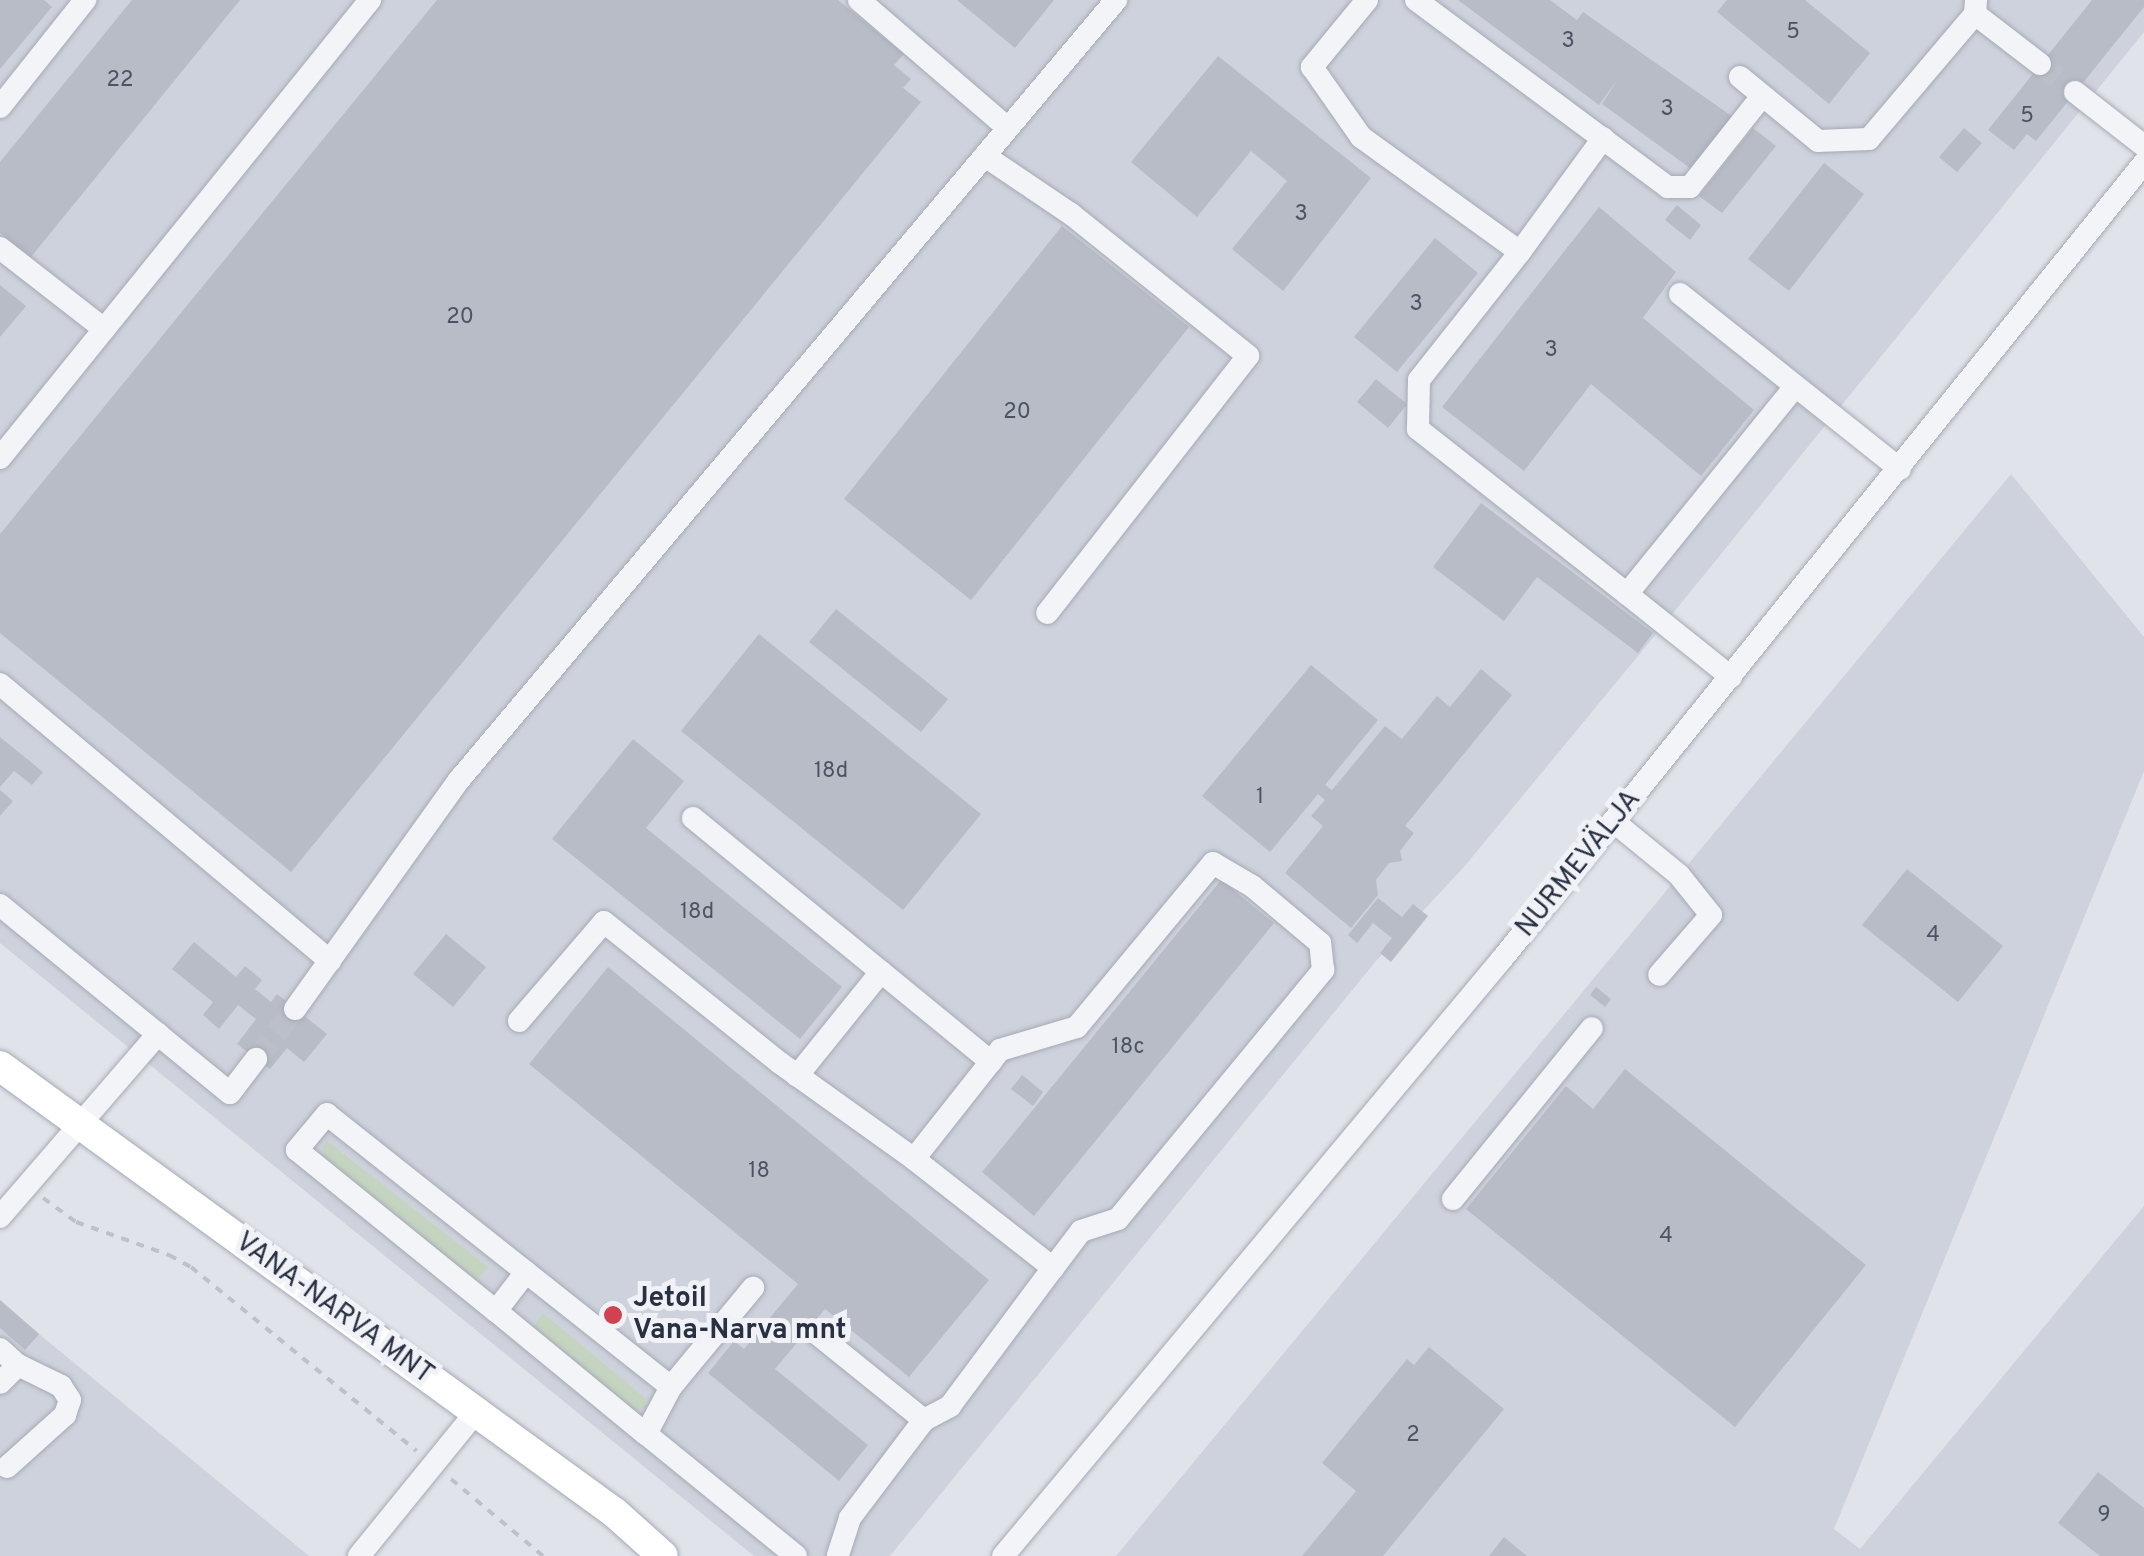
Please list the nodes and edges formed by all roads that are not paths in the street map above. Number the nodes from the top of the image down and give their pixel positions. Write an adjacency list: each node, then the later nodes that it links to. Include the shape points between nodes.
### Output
1 (85, 0): 12 (street)
2 (370, 0): 21 (street)
3 (859, 0): 13 (street)
4 (1116, 0): 13 (street)
5 (1367, 0): 19 (street, via 1312,68 1361,137)
6 (1416, 0): 14 (street)
7 (1975, 7): 8 (street); 11 (street, via 1869,139 1818,141)
8 (2040, 64)
9 (1740, 78): 11 (street)
10 (2076, 92): 15 (street)
11 (1762, 96): 14 (street, via 1690,187 1668,187)
12 (0, 107)
13 (1008, 128): 16 (street)
14 (1603, 138): 19 (street)
15 (2144, 146)
16 (984, 156): 26 (street, via 1071,214 1248,356); 32 (street, via 459,780)
17 (2144, 163): 24 (street, NURMEVÄLJA)
18 (0, 248): 21 (street)
19 (1520, 252): 25 (street, via 1420,380 1418,428)
20 (1680, 294): 22 (street)
21 (104, 329): 23 (street)
22 (1794, 388): 24 (street); 25 (street)
23 (0, 458)
24 (1900, 469): 27 (street, NURMEVÄLJA)
25 (1627, 594): 27 (street)
26 (1047, 613)
27 (1731, 677): 30 (street, NURMEVÄLJA)
28 (0, 684): 32 (street)
29 (693, 818): 33 (street)
30 (1614, 822): 34 (street, via 1679,875 1711,916); 63 (street, NURMEVÄLJA)
31 (0, 905): 38 (street)
32 (330, 960): 35 (street)
33 (881, 972): 40 (street); 42 (street)
34 (1660, 976)
35 (295, 1009)
36 (518, 1021): 42 (street, via 604,922)
37 (1592, 1028): 45 (street)
38 (158, 1034): 39 (street, via 230,1092); 43 (street)
39 (256, 1059)
40 (991, 1062): 44 (street); 47 (street, via 1000,1050 1077,1027 1213,863 1320,942 1323,970 1118,1219 1082,1231)
41 (0, 1066): 43 (main road, VANA-NARVA MNT)
42 (798, 1076): 44 (street)
43 (77, 1126): 46 (street); 55 (main road, VANA-NARVA MNT)
44 (914, 1159): 47 (street)
45 (1453, 1198)
46 (0, 1217)
47 (1054, 1268): 56 (street, via 950,1406)
48 (526, 1272): 50 (street); 50 (street, via 327,1114 298,1150); 54 (street)
49 (753, 1288): 54 (street)
50 (496, 1311): 57 (street)
51 (816, 1333): 56 (street)
52 (9, 1357): 53 (street); 58 (street, via 60,1386 70,1400 65,1415)
53 (0, 1384)
54 (671, 1387): 57 (street)
55 (477, 1412): 59 (street); 60 (main road, VANA-NARVA MNT)
56 (924, 1420): 62 (street, via 850,1518)
57 (646, 1434): 61 (street)
58 (7, 1467)
59 (361, 1555)
60 (664, 1556)
61 (796, 1556)
62 (838, 1556)
63 (1003, 1556)

